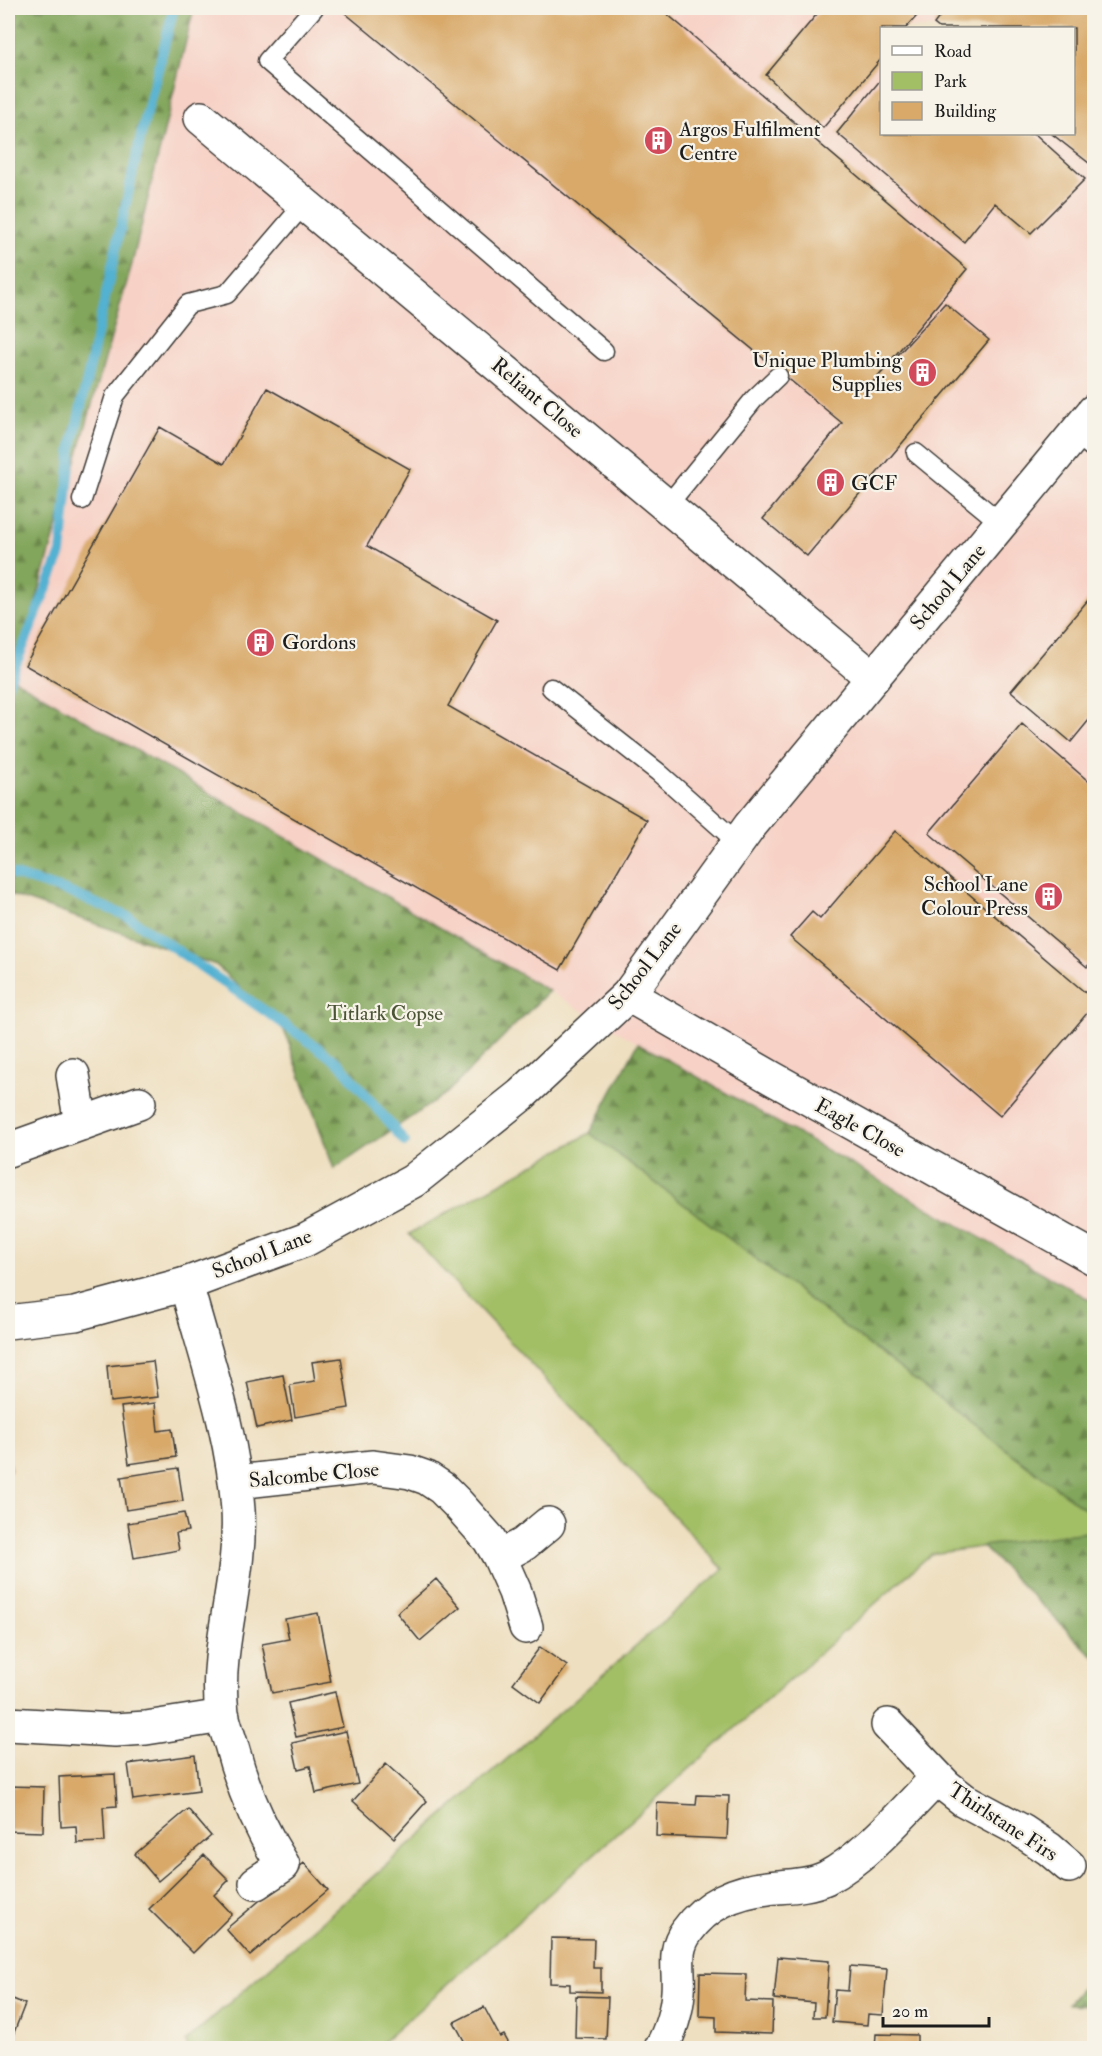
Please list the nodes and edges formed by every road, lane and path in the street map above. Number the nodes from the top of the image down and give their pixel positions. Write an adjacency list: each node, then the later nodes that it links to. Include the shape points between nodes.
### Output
1 (314, 8): 4 (lane, via 267,61)
2 (201, 118): 3 (street, Reliant Close)
3 (304, 204): 8 (lane, via 228,294 188,304 115,396); 9 (street, Reliant Close)
4 (604, 351)
5 (778, 376): 9 (lane)
6 (1088, 432): 10 (street, School Lane)
7 (916, 453): 10 (lane)
8 (82, 500)
9 (667, 506): 11 (street, Reliant Close)
10 (1001, 523): 11 (street, School Lane)
11 (873, 678): 13 (street, School Lane)
12 (551, 688): 13 (lane, via 658,772)
13 (738, 843): 14 (street, School Lane)
14 (628, 995): 19 (street, Eagle Close); 20 (street, School Lane, via 521,1095 413,1181 305,1240)
15 (73, 1075): 17 (street)
16 (139, 1102): 17 (street)
17 (81, 1124): 18 (street)
18 (8, 1150)
19 (1095, 1258)
20 (186, 1284): 21 (street, School Lane, via 75,1314); 22 (street, Salcombe Close)
21 (8, 1322)
22 (236, 1482): 24 (street, Salcombe Close, via 373,1467 410,1472 442,1488 489,1539); 26 (street, Salcombe Close, via 238,1541 222,1658)
23 (548, 1524): 24 (street)
24 (500, 1557): 25 (street, Salcombe Close)
25 (526, 1627)
26 (223, 1716): 27 (street, via 115,1730); 31 (street, Salcombe Close, via 248,1796 283,1865)
27 (8, 1724)
28 (888, 1725): 29 (street, Thirlstane Firs)
29 (937, 1778): 30 (street, Thirlstane Firs, via 964,1800 1022,1831); 32 (street, Thirlstane Firs, via 857,1856 824,1878 804,1885 747,1890 728,1897 694,1921 678,1947 678,1993)
30 (1069, 1866)
31 (256, 1883)
32 (661, 2049)

